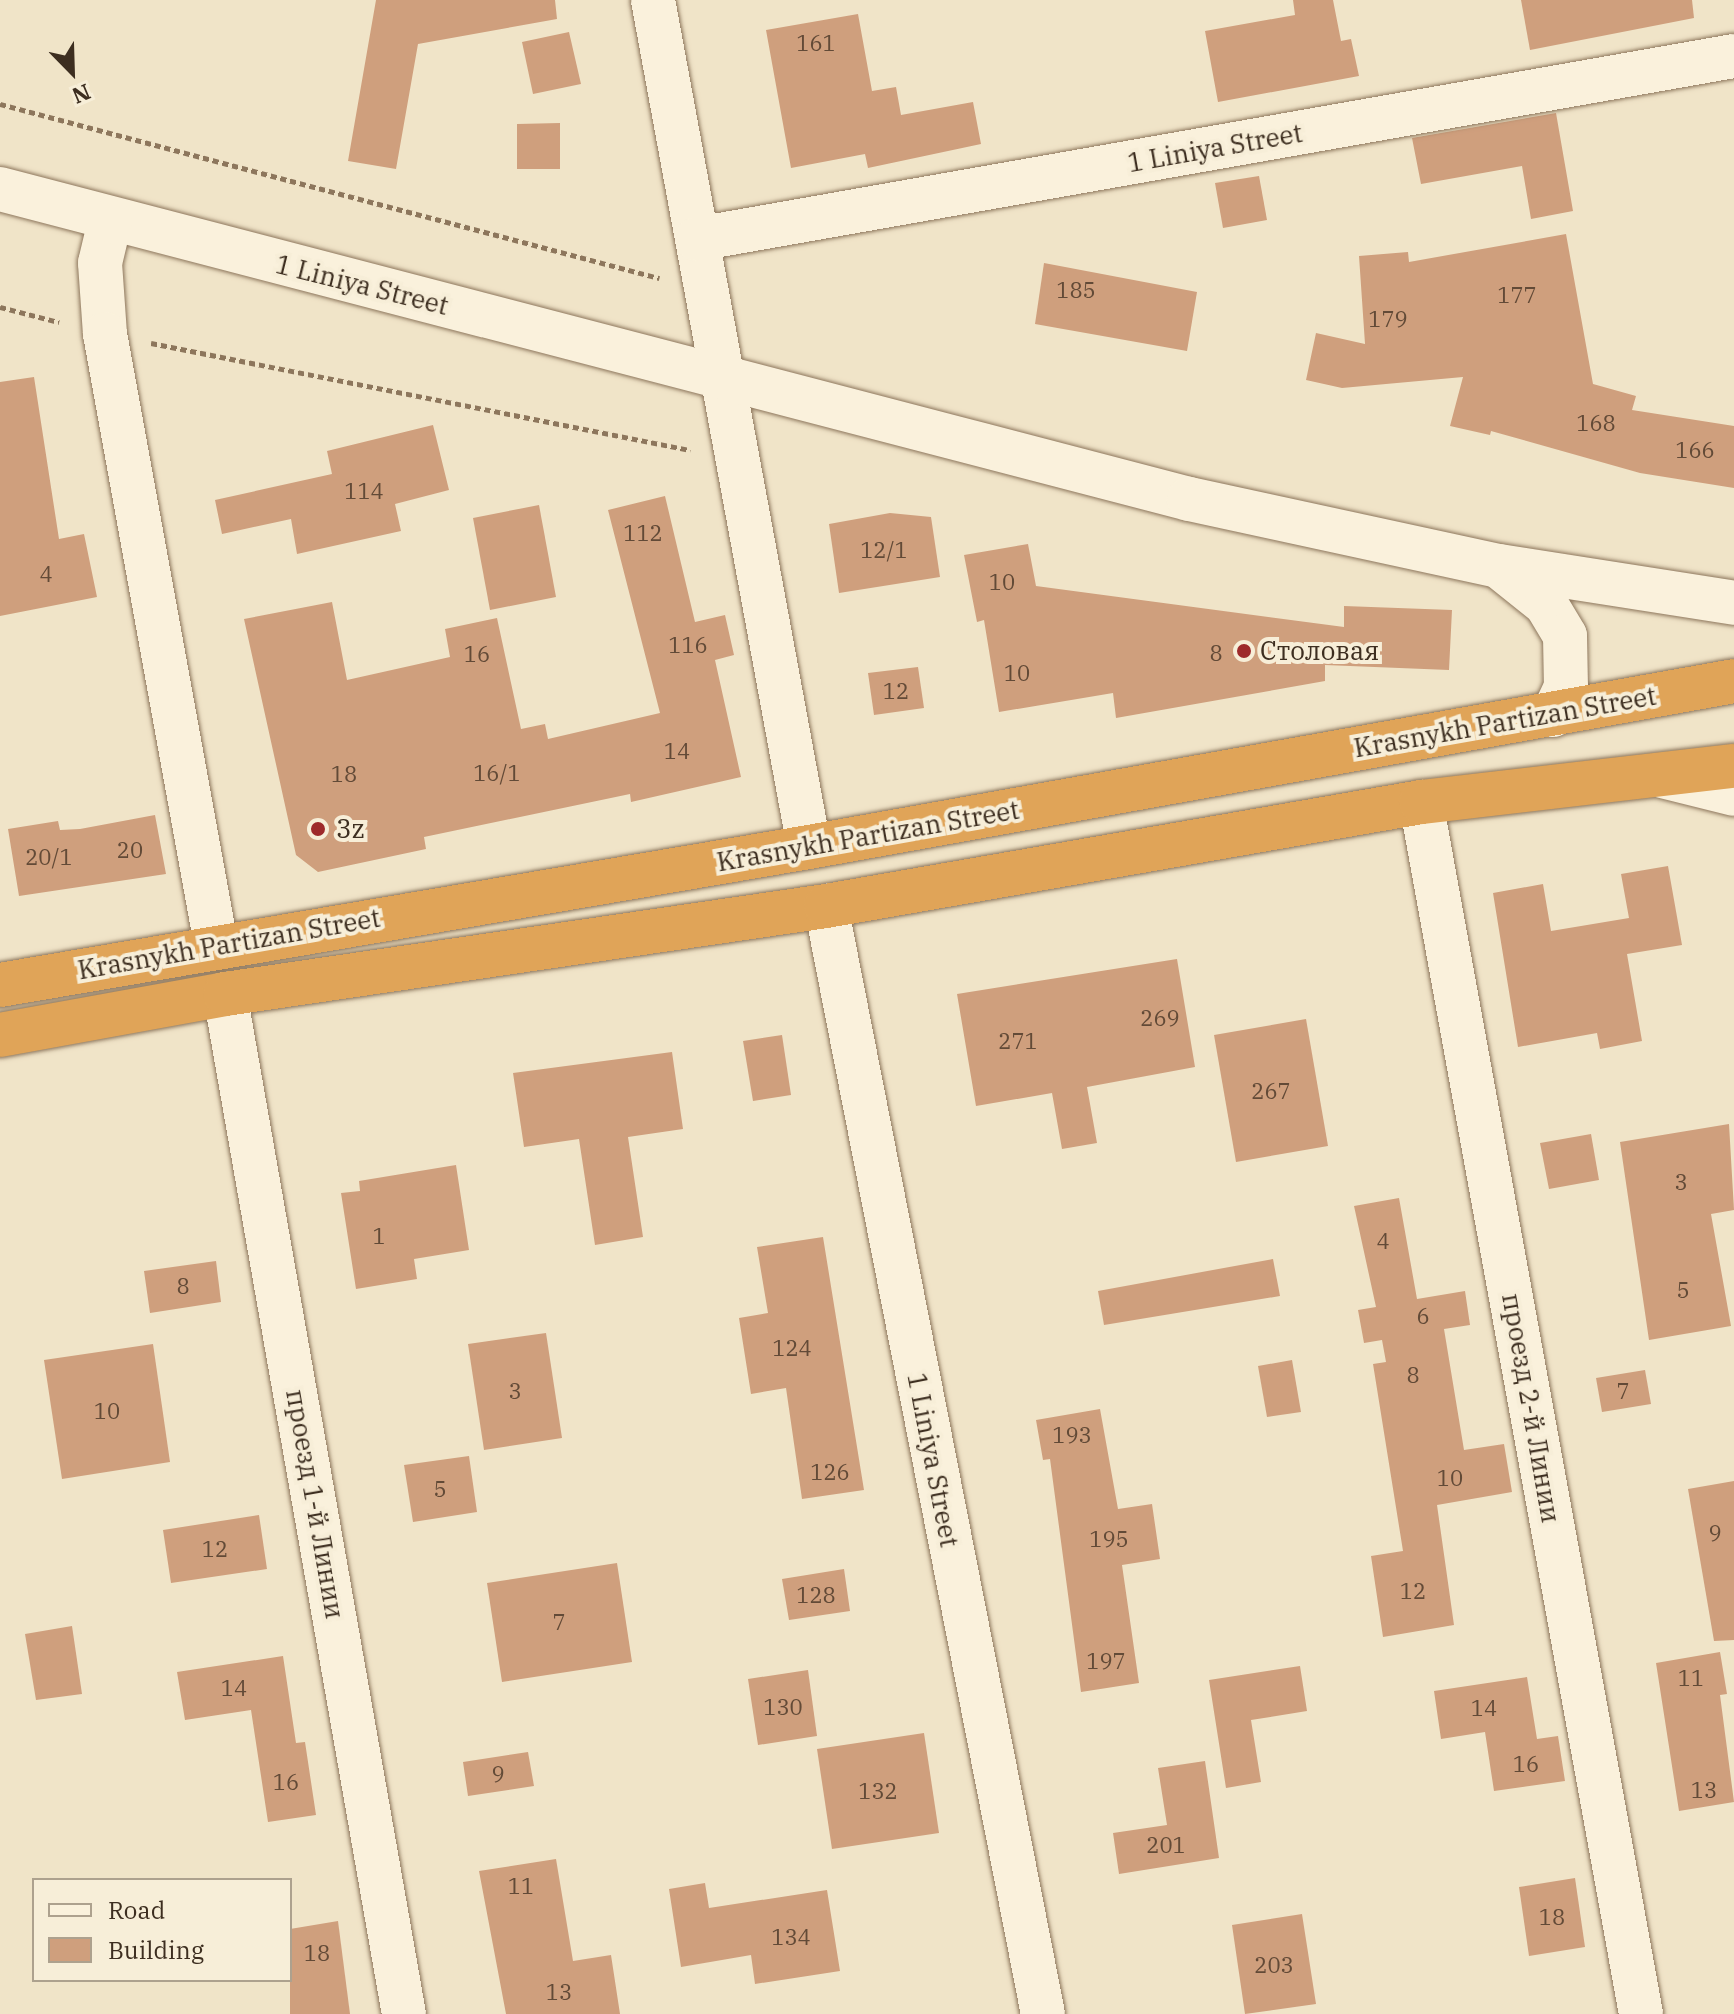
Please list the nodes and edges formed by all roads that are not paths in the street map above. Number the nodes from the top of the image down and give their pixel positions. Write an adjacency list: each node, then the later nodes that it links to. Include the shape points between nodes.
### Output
1 (653, 0): 5 (street)
2 (1734, 56): 5 (street, 1 Liniya Street)
3 (0, 189): 4 (street, 1 Liniya Street)
4 (110, 221): 6 (street, 1 Liniya Street); 17 (street, via 100,263 105,334)
5 (697, 239): 6 (street)
6 (724, 381): 7 (street, 1 Liniya Street, via 1189,499); 15 (street)
7 (1499, 566): 8 (street, 1 Liniya Street); 10 (street, 1 Liniya Street, via 1546,604 1565,636 1566,687)
8 (1725, 590)
9 (1734, 681): 10 (highway, Krasnykh Partizan Street)
10 (1553, 715): 15 (highway, Krasnykh Partizan Street)
11 (1734, 766): 12 (highway, Krasnykh Partizan Street)
12 (1648, 773): 13 (street); 14 (highway, Krasnykh Partizan Street)
13 (1734, 794)
14 (1421, 802): 16 (highway, Krasnykh Partizan Street); 23 (street, проезд 2-й Линии)
15 (809, 847): 17 (highway, Krasnykh Partizan Street)
16 (826, 906): 19 (highway, Krasnykh Partizan Street); 22 (street, 1 Liniya Street)
17 (216, 944): 18 (highway, Krasnykh Partizan Street)
18 (0, 985)
19 (225, 994): 20 (highway, Krasnykh Partizan Street); 21 (street, проезд 1-й Линии)
20 (0, 1035)
21 (404, 2014)
22 (1043, 2014)
23 (1641, 2014)

